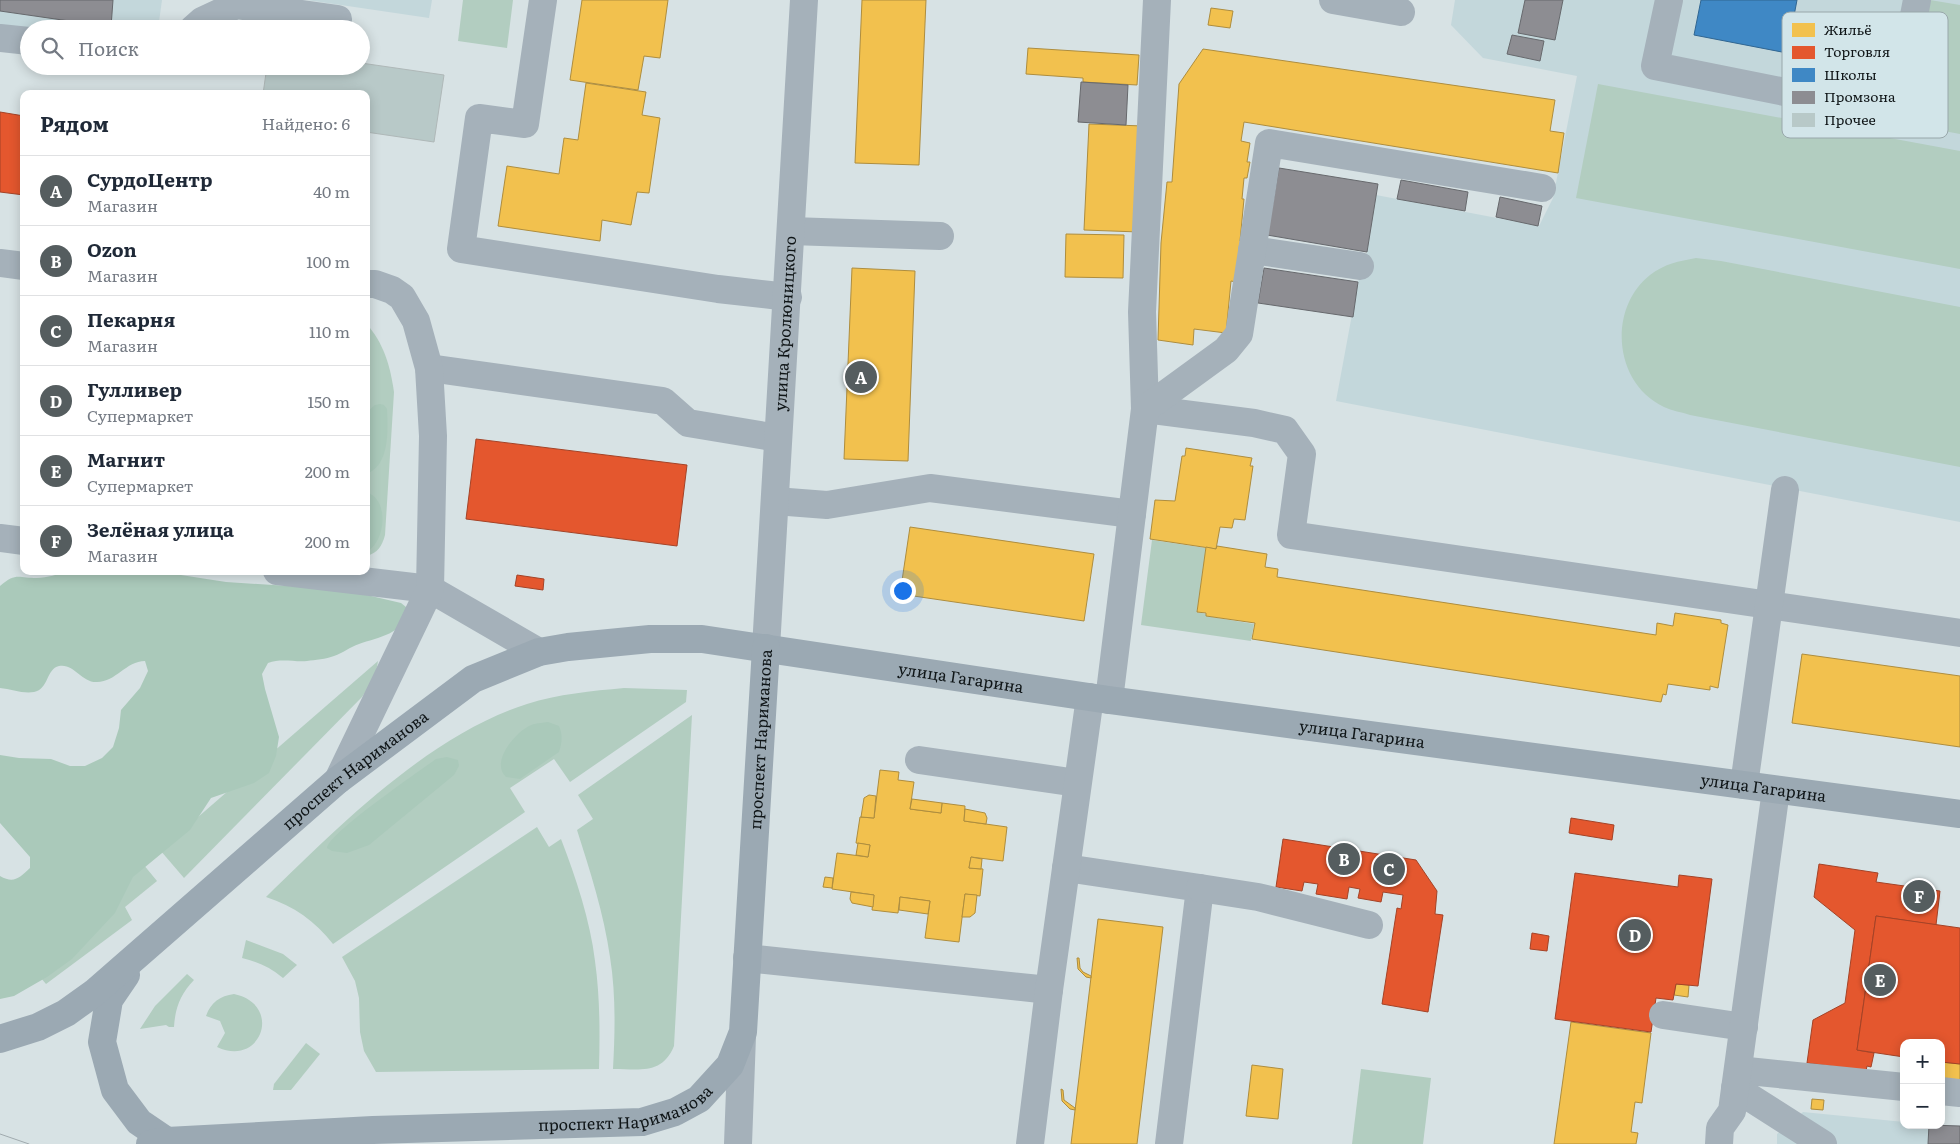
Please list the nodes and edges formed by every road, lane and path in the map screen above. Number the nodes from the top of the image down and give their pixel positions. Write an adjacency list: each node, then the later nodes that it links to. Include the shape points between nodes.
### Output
1 (543, 0): 20 (street, via 525,124 480,118 461,249 709,288)
2 (804, 0): 13 (street, улица Кролюницкого)
3 (1157, 0): 22 (street, via 1142,312)
4 (1333, 0): 6 (street)
5 (1669, 0): 11 (street, via 1655,66)
6 (1401, 12)
7 (338, 18): 8 (street, via 236,5)
8 (204, 20)
9 (0, 38): 10 (street)
10 (20, 40)
11 (1782, 91)
12 (1542, 188): 15 (street, via 1269,143)
13 (791, 230): 14 (street); 20 (street, улица Кролюницкого)
14 (940, 236)
15 (1252, 250): 18 (street); 22 (street, via 1239,334 1226,350)
16 (0, 263): 17 (street)
17 (20, 266)
18 (1360, 266)
19 (370, 284): 21 (street, via 392,290 402,297 416,321)
20 (788, 297): 23 (street, улица Кролюницкого)
21 (429, 368): 23 (street, via 663,401 688,423); 30 (street, via 433,436)
22 (1145, 409): 26 (street); 31 (street, via 1285,430 1302,454 1290,534)
23 (778, 438): 25 (street, улица Кролюницкого)
24 (1785, 490): 31 (street)
25 (775, 502): 26 (street, via 827,505 930,488); 33 (street, улица Кролюницкого)
26 (1132, 514): 35 (street)
27 (0, 538): 28 (street)
28 (20, 540)
29 (311, 575): 30 (street)
30 (430, 589): 34 (street); 37 (street)
31 (1769, 604): 32 (street); 39 (street)
32 (1960, 633)
33 (766, 648): 34 (main road, проспект Нариманова, via 676,638 582,644); 35 (main road, улица Гагарина); 46 (main road, проспект Нариманова)
34 (539, 652): 37 (main road, проспект Нариманова, via 473,679)
35 (1099, 699): 38 (street); 39 (main road, улица Гагарина)
36 (920, 760): 38 (street)
37 (338, 780): 45 (main road, проспект Нариманова)
38 (1077, 783): 42 (street)
39 (1744, 785): 40 (main road, улица Гагарина)
40 (1776, 790): 41 (main road, улица Гагарина); 49 (street)
41 (1960, 814)
42 (1066, 868): 43 (street); 47 (street)
43 (1200, 888): 44 (street, via 1258,897); 59 (street)
44 (1369, 925)
45 (143, 949): 51 (main road, проспект Нариманова, via 94,993 66,1013 38,1027); 56 (main road, via 109,1000 102,1042 115,1090 139,1122)
46 (746, 958): 47 (street); 50 (main road, проспект Нариманова)
47 (1048, 990): 58 (street)
48 (1663, 1016): 49 (street)
49 (1744, 1027): 52 (street)
50 (742, 1032): 56 (main road, проспект Нариманова, via 730,1065 699,1099 675,1112 642,1122 373,1130); 57 (street)
51 (0, 1039)
52 (1737, 1079): 53 (street); 60 (street, via 1732,1111 1720,1128); 61 (street)
53 (1900, 1087)
54 (1945, 1091): 55 (street)
55 (1960, 1093)
56 (161, 1143)
57 (738, 1144)
58 (1030, 1144)
59 (1169, 1144)
60 (1719, 1144)
61 (1823, 1144)

